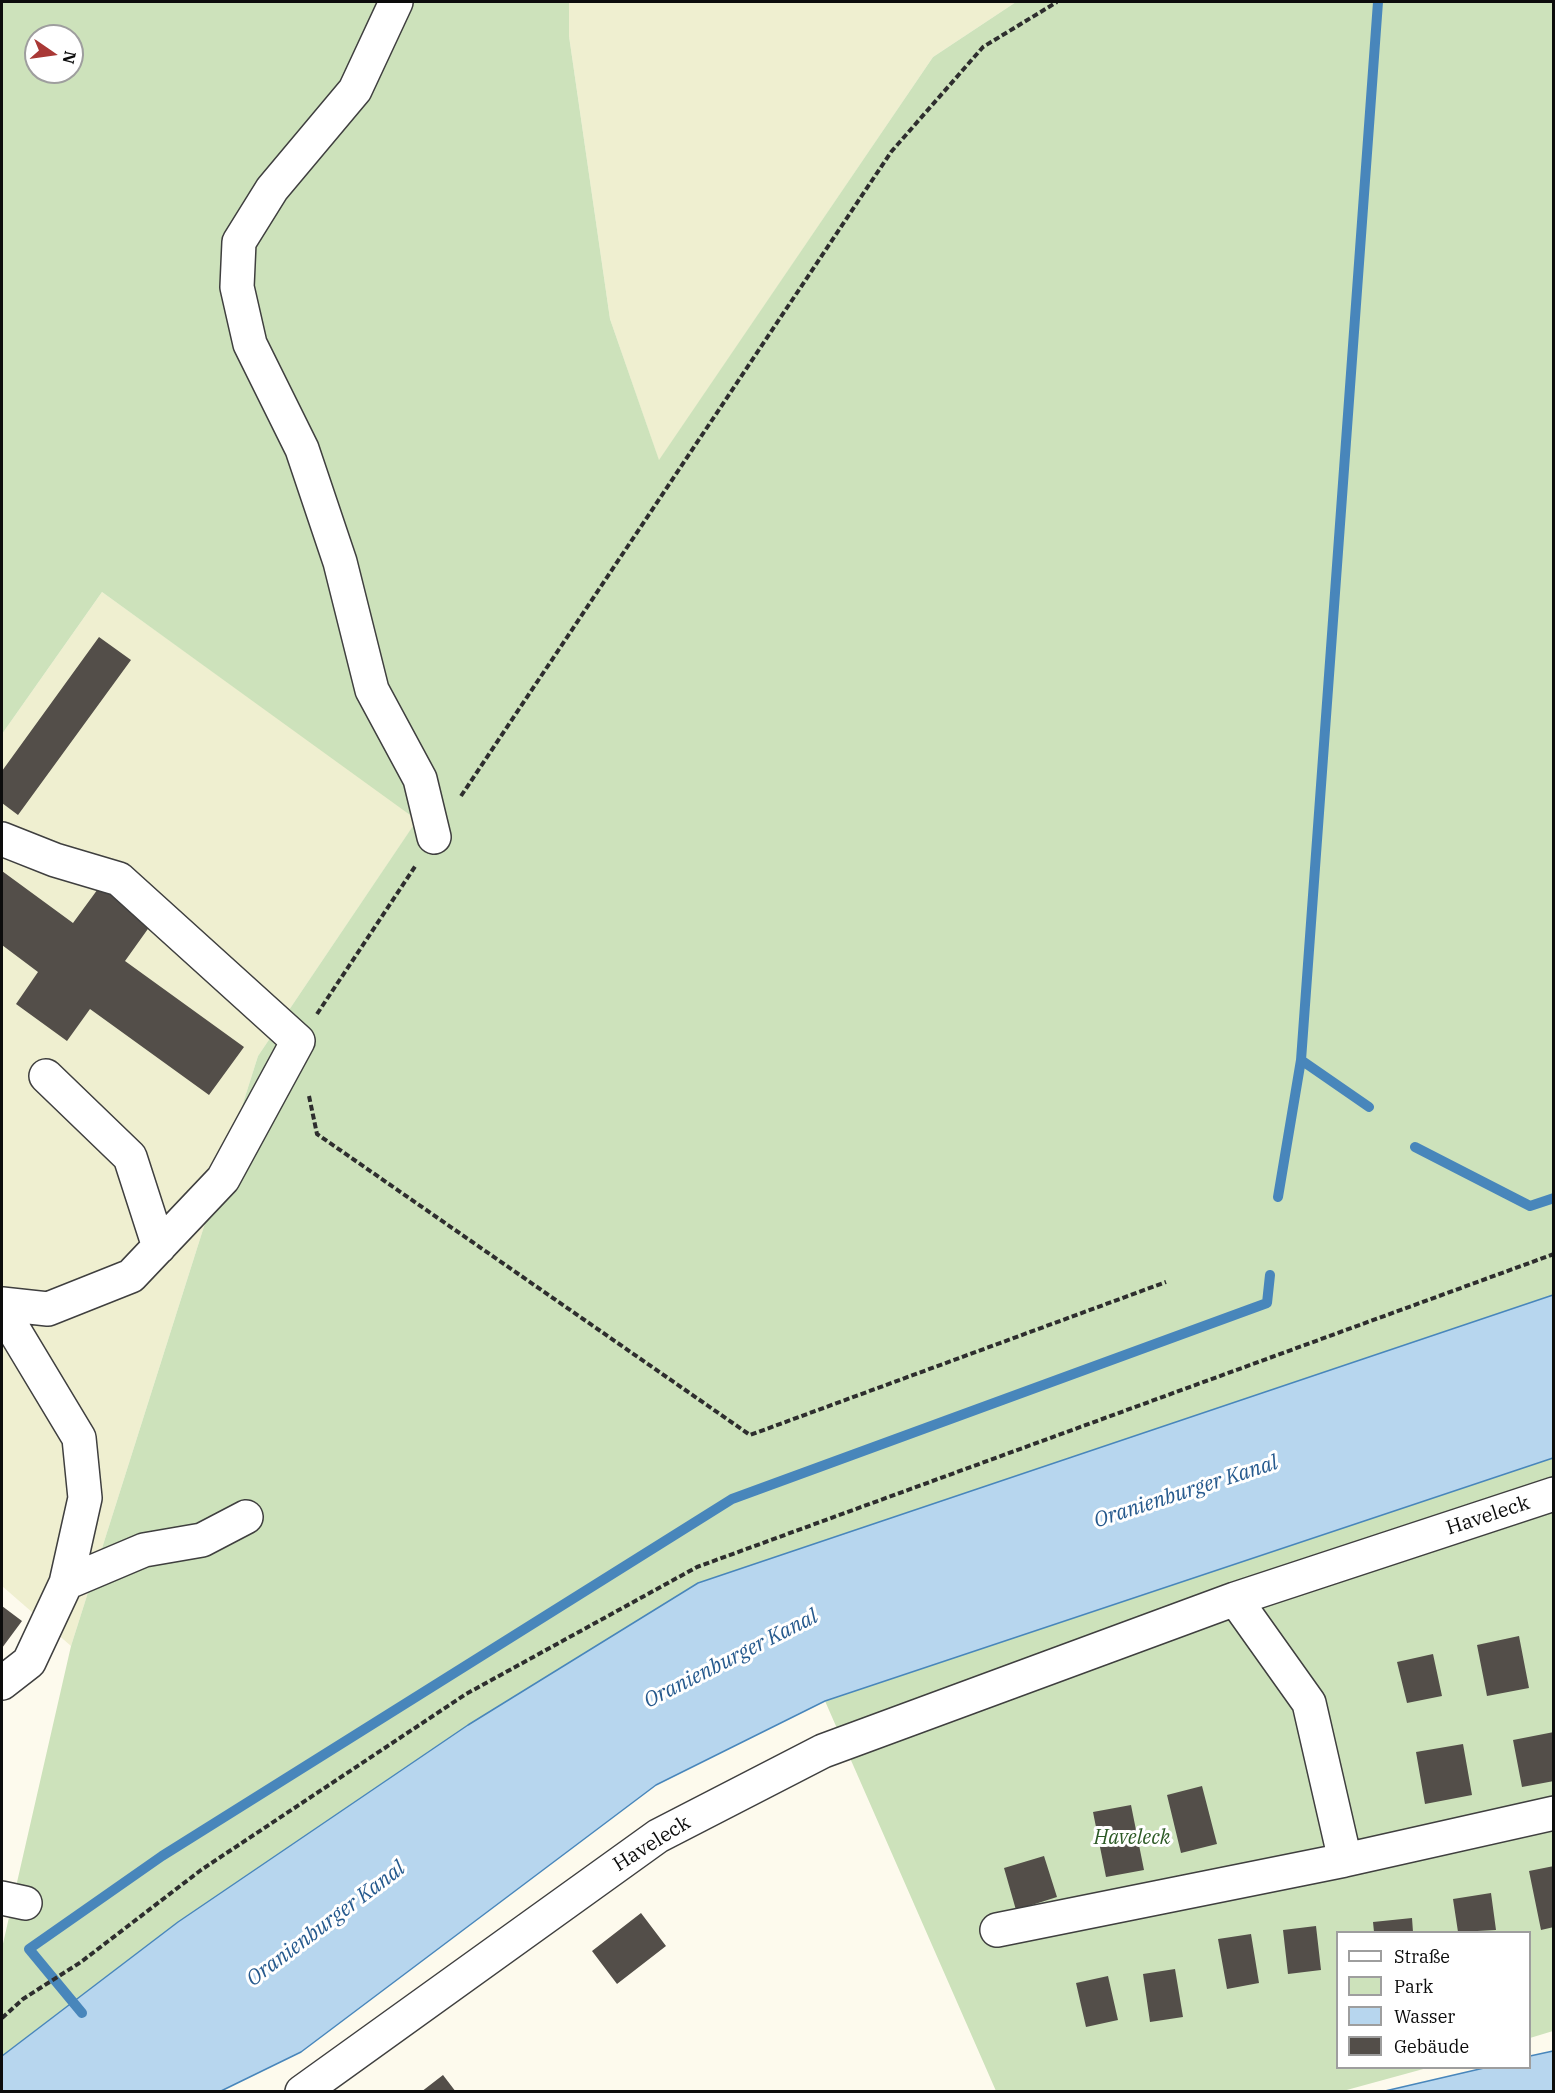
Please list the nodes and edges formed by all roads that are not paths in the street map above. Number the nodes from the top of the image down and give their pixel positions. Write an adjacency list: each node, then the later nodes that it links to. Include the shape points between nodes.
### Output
1 (396, 2): 2 (street, via 355,90 272,189 238,242 237,286 250,344 302,449 336,551 372,690 420,779)
2 (434, 837)
3 (2, 840): 5 (street, via 119,879 298,1041 223,1179)
4 (46, 1076): 5 (street, via 130,1156)
5 (159, 1247): 6 (street, via 130,1276 48,1309)
6 (2, 1304)
7 (2, 1311): 10 (street, via 79,1438 85,1498)
8 (1554, 1494): 11 (street, Haveleck)
9 (246, 1517): 10 (street, via 202,1540 144,1550)
10 (66, 1584): 12 (street, via 29,1662)
11 (1235, 1599): 14 (street, via 1309,1703); 16 (street, Haveleck, via 823,1750 658,1836)
12 (2, 1683)
13 (1554, 1813): 14 (street)
14 (1345, 1860): 15 (street)
15 (997, 1930)
16 (302, 2091)

